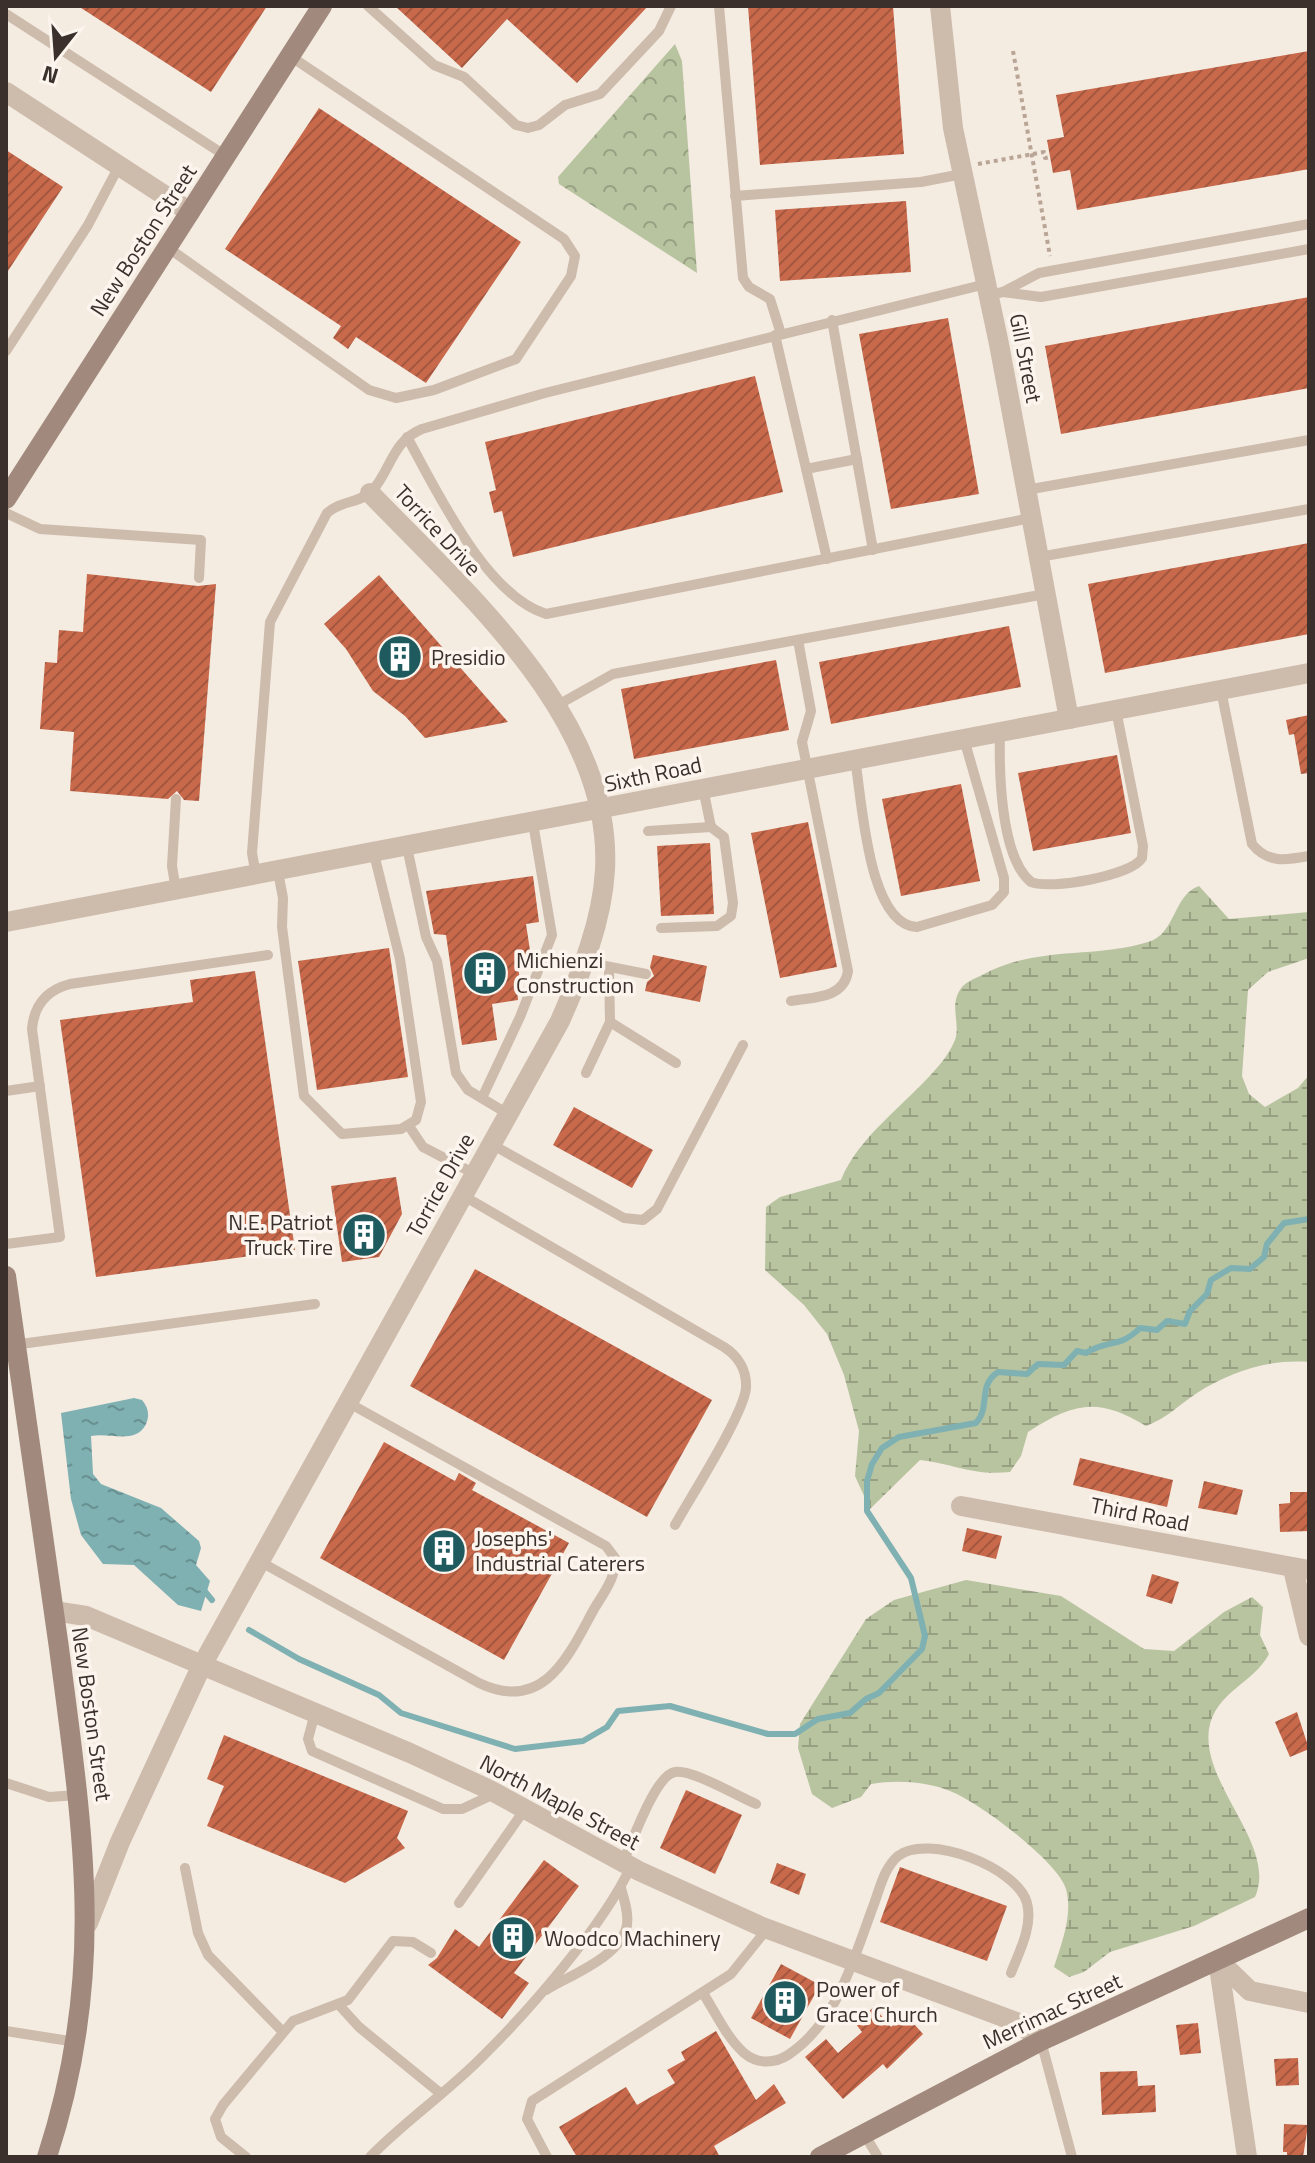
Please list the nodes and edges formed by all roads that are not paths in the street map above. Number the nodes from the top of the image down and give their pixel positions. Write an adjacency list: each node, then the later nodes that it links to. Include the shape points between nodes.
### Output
1 (322, 6): 7 (main road, New Boston Street)
2 (368, 6): 3 (lane, via 434,65 464,77 516,125 528,128 565,105 600,94 659,31)
3 (671, 6)
4 (719, 6): 12 (lane)
5 (940, 6): 11 (street, Gill Street)
6 (6, 14): 9 (lane)
7 (290, 56): 9 (main road, New Boston Street); 15 (lane, via 564,239 575,256 571,276 516,359 434,390 390,398 369,390)
8 (6, 92): 10 (street)
9 (226, 156): 13 (main road, New Boston Street)
10 (119, 166): 13 (street); 20 (lane, via 88,225)
11 (962, 170): 12 (lane, via 921,182); 17 (street, Gill Street)
12 (735, 196): 19 (lane, via 743,278 770,299)
13 (190, 212): 15 (main road, New Boston Street)
14 (1309, 224): 17 (lane, via 1053,271)
15 (167, 247): 27 (main road, New Boston Street)
16 (1309, 249): 17 (lane, via 1043,297)
17 (993, 290): 18 (lane); 25 (street, Gill Street)
18 (832, 320): 19 (lane); 23 (lane)
19 (778, 334): 21 (lane, via 545,393); 24 (lane)
20 (6, 351)
21 (407, 437): 26 (lane); 33 (lane, via 444,505 493,576 546,614)
22 (1309, 440): 25 (lane)
23 (857, 459): 24 (lane); 31 (lane)
24 (806, 469): 33 (lane)
25 (1026, 490): 30 (street, Gill Street)
26 (370, 493): 39 (street, Torrice Drive, via 503,635); 56 (lane, via 327,513 271,617 252,853)
27 (6, 499)
28 (1309, 509): 32 (lane)
29 (6, 513): 34 (lane, via 40,529 201,540)
30 (1031, 518): 31 (lane); 32 (street, Gill Street)
31 (873, 550): 33 (lane)
32 (1039, 557): 35 (street, Gill Street)
33 (827, 559)
34 (199, 578)
35 (1045, 594): 36 (lane); 41 (street, Gill Street)
36 (798, 640): 39 (lane, via 613,674); 45 (lane, via 811,711 802,739)
37 (1309, 673): 38 (street, Sixth Road)
38 (1221, 690): 40 (street, Sixth Road); 54 (lane, via 1249,838 1261,854 1274,859)
39 (556, 706): 48 (street, Torrice Drive, via 584,758)
40 (1116, 710): 41 (street, Sixth Road); 42 (lane, via 1143,846 1140,861 1127,870 1052,885 1026,878 1018,864 1000,796)
41 (1069, 719): 42 (street, Sixth Road)
42 (1000, 732): 43 (street, Sixth Road)
43 (964, 739): 44 (street, Sixth Road); 44 (lane, via 1004,892 987,907 917,927 895,917 872,865)
44 (855, 760): 45 (street, Sixth Road)
45 (807, 769): 46 (street, Sixth Road); 64 (lane, via 848,971 844,985 833,993)
46 (703, 788): 48 (street, Sixth Road); 50 (lane)
47 (176, 799): 57 (lane)
48 (600, 809): 49 (street, Sixth Road); 61 (street, Torrice Drive, via 605,870)
49 (533, 823): 52 (street, Sixth Road); 71 (lane, via 552,935)
50 (711, 827): 51 (lane); 59 (lane, via 724,837 731,916 717,926)
51 (648, 831)
52 (407, 847): 53 (street, Sixth Road); 71 (lane, via 426,937 437,961 456,1073)
53 (374, 854): 55 (street, Sixth Road); 73 (lane, via 400,959 421,1102 419,1116)
54 (1309, 856)
55 (278, 872): 56 (street, Sixth Road); 73 (lane, via 308,1103 333,1128 352,1135)
56 (256, 877): 57 (street, Sixth Road)
57 (176, 892): 58 (street, Sixth Road)
58 (6, 922)
59 (661, 928)
60 (268, 955): 69 (lane, via 54,990 38,1007 33,1023)
61 (585, 962): 62 (lane); 72 (street, Torrice Drive, via 560,1021)
62 (609, 967): 63 (lane); 65 (lane)
63 (646, 974)
64 (791, 1001)
65 (610, 1022): 67 (lane); 68 (lane)
66 (743, 1045): 74 (lane, via 657,1209 643,1220 624,1218)
67 (676, 1063)
68 (586, 1073)
69 (40, 1086): 70 (lane); 77 (lane, via 60,1237)
70 (6, 1091)
71 (482, 1098): 72 (lane)
72 (508, 1114): 74 (street, Torrice Drive)
73 (409, 1126): 75 (lane, via 423,1147)
74 (491, 1144): 75 (street, Torrice Drive)
75 (475, 1174): 76 (street, Torrice Drive)
76 (462, 1195): 81 (street, Torrice Drive); 83 (lane, via 724,1347 742,1365 744,1398)
77 (6, 1244)
78 (6, 1276): 80 (main road, New Boston Street)
79 (315, 1304): 80 (lane)
80 (11, 1346): 86 (main road, New Boston Street)
81 (347, 1402): 84 (street, Torrice Drive); 84 (lane, via 608,1548 615,1570 575,1644 544,1682 521,1690 495,1689)
82 (961, 1506): 85 (street, Third Road)
83 (675, 1525)
84 (259, 1561): 88 (street, Torrice Drive)
85 (1301, 1570): 87 (street)
86 (54, 1611): 88 (street, North Maple Street, via 78,1613); 92 (main road, New Boston Street)
87 (1309, 1636)
88 (201, 1667): 89 (street, North Maple Street); 100 (street, Torrice Drive)
89 (315, 1713): 91 (street, North Maple Street); 91 (lane, via 308,1739 312,1751 443,1809 462,1809)
90 (6, 1783): 92 (lane, via 49,1797)
91 (496, 1794): 94 (street, North Maple Street)
92 (78, 1795): 100 (main road, New Boston Street)
93 (756, 1804): 95 (lane, via 684,1772 671,1773 658,1785)
94 (525, 1809): 95 (street, North Maple Street); 98 (lane)
95 (627, 1864): 97 (lane); 101 (street, North Maple Street)
96 (185, 1868): 111 (lane, via 198,1933 208,1955)
97 (621, 1888): 106 (lane); 106 (lane, via 627,1916 620,1939 610,1951)
98 (459, 1903)
99 (1309, 1918): 103 (main road, Merrimac Street)
100 (88, 1923): 113 (main road, New Boston Street)
101 (767, 1929): 104 (street, North Maple Street); 107 (lane, via 735,1971)
102 (431, 1953): 109 (lane, via 413,1942 393,1941)
103 (1218, 1960): 108 (street, via 1250,1991); 112 (main road, Merrimac Street); 123 (street)
104 (853, 1961): 105 (lane, via 888,1868 907,1850 933,1847 995,1869 1019,1886 1028,1923); 107 (lane, via 820,2024 777,2061 758,2061 741,2051); 112 (street, North Maple Street, via 1019,2023)
105 (1011, 1973)
106 (540, 1993): 114 (lane, via 480,2060)
107 (703, 1993): 119 (lane, via 530,2104 527,2119)
108 (1309, 2003)
109 (339, 2005): 111 (lane, via 300,2016); 114 (lane)
110 (6, 2031): 113 (lane)
111 (283, 2032): 117 (lane, via 215,2119 221,2137)
112 (1041, 2041): 115 (main road, Merrimac Street); 122 (lane)
113 (76, 2042): 116 (main road, New Boston Street)
114 (440, 2093): 118 (lane)
115 (863, 2132): 120 (main road, Merrimac Street); 121 (lane)
116 (47, 2157)
117 (246, 2157)
118 (370, 2157)
119 (547, 2157)
120 (820, 2157)
121 (878, 2157)
122 (1072, 2157)
123 (1247, 2157)

